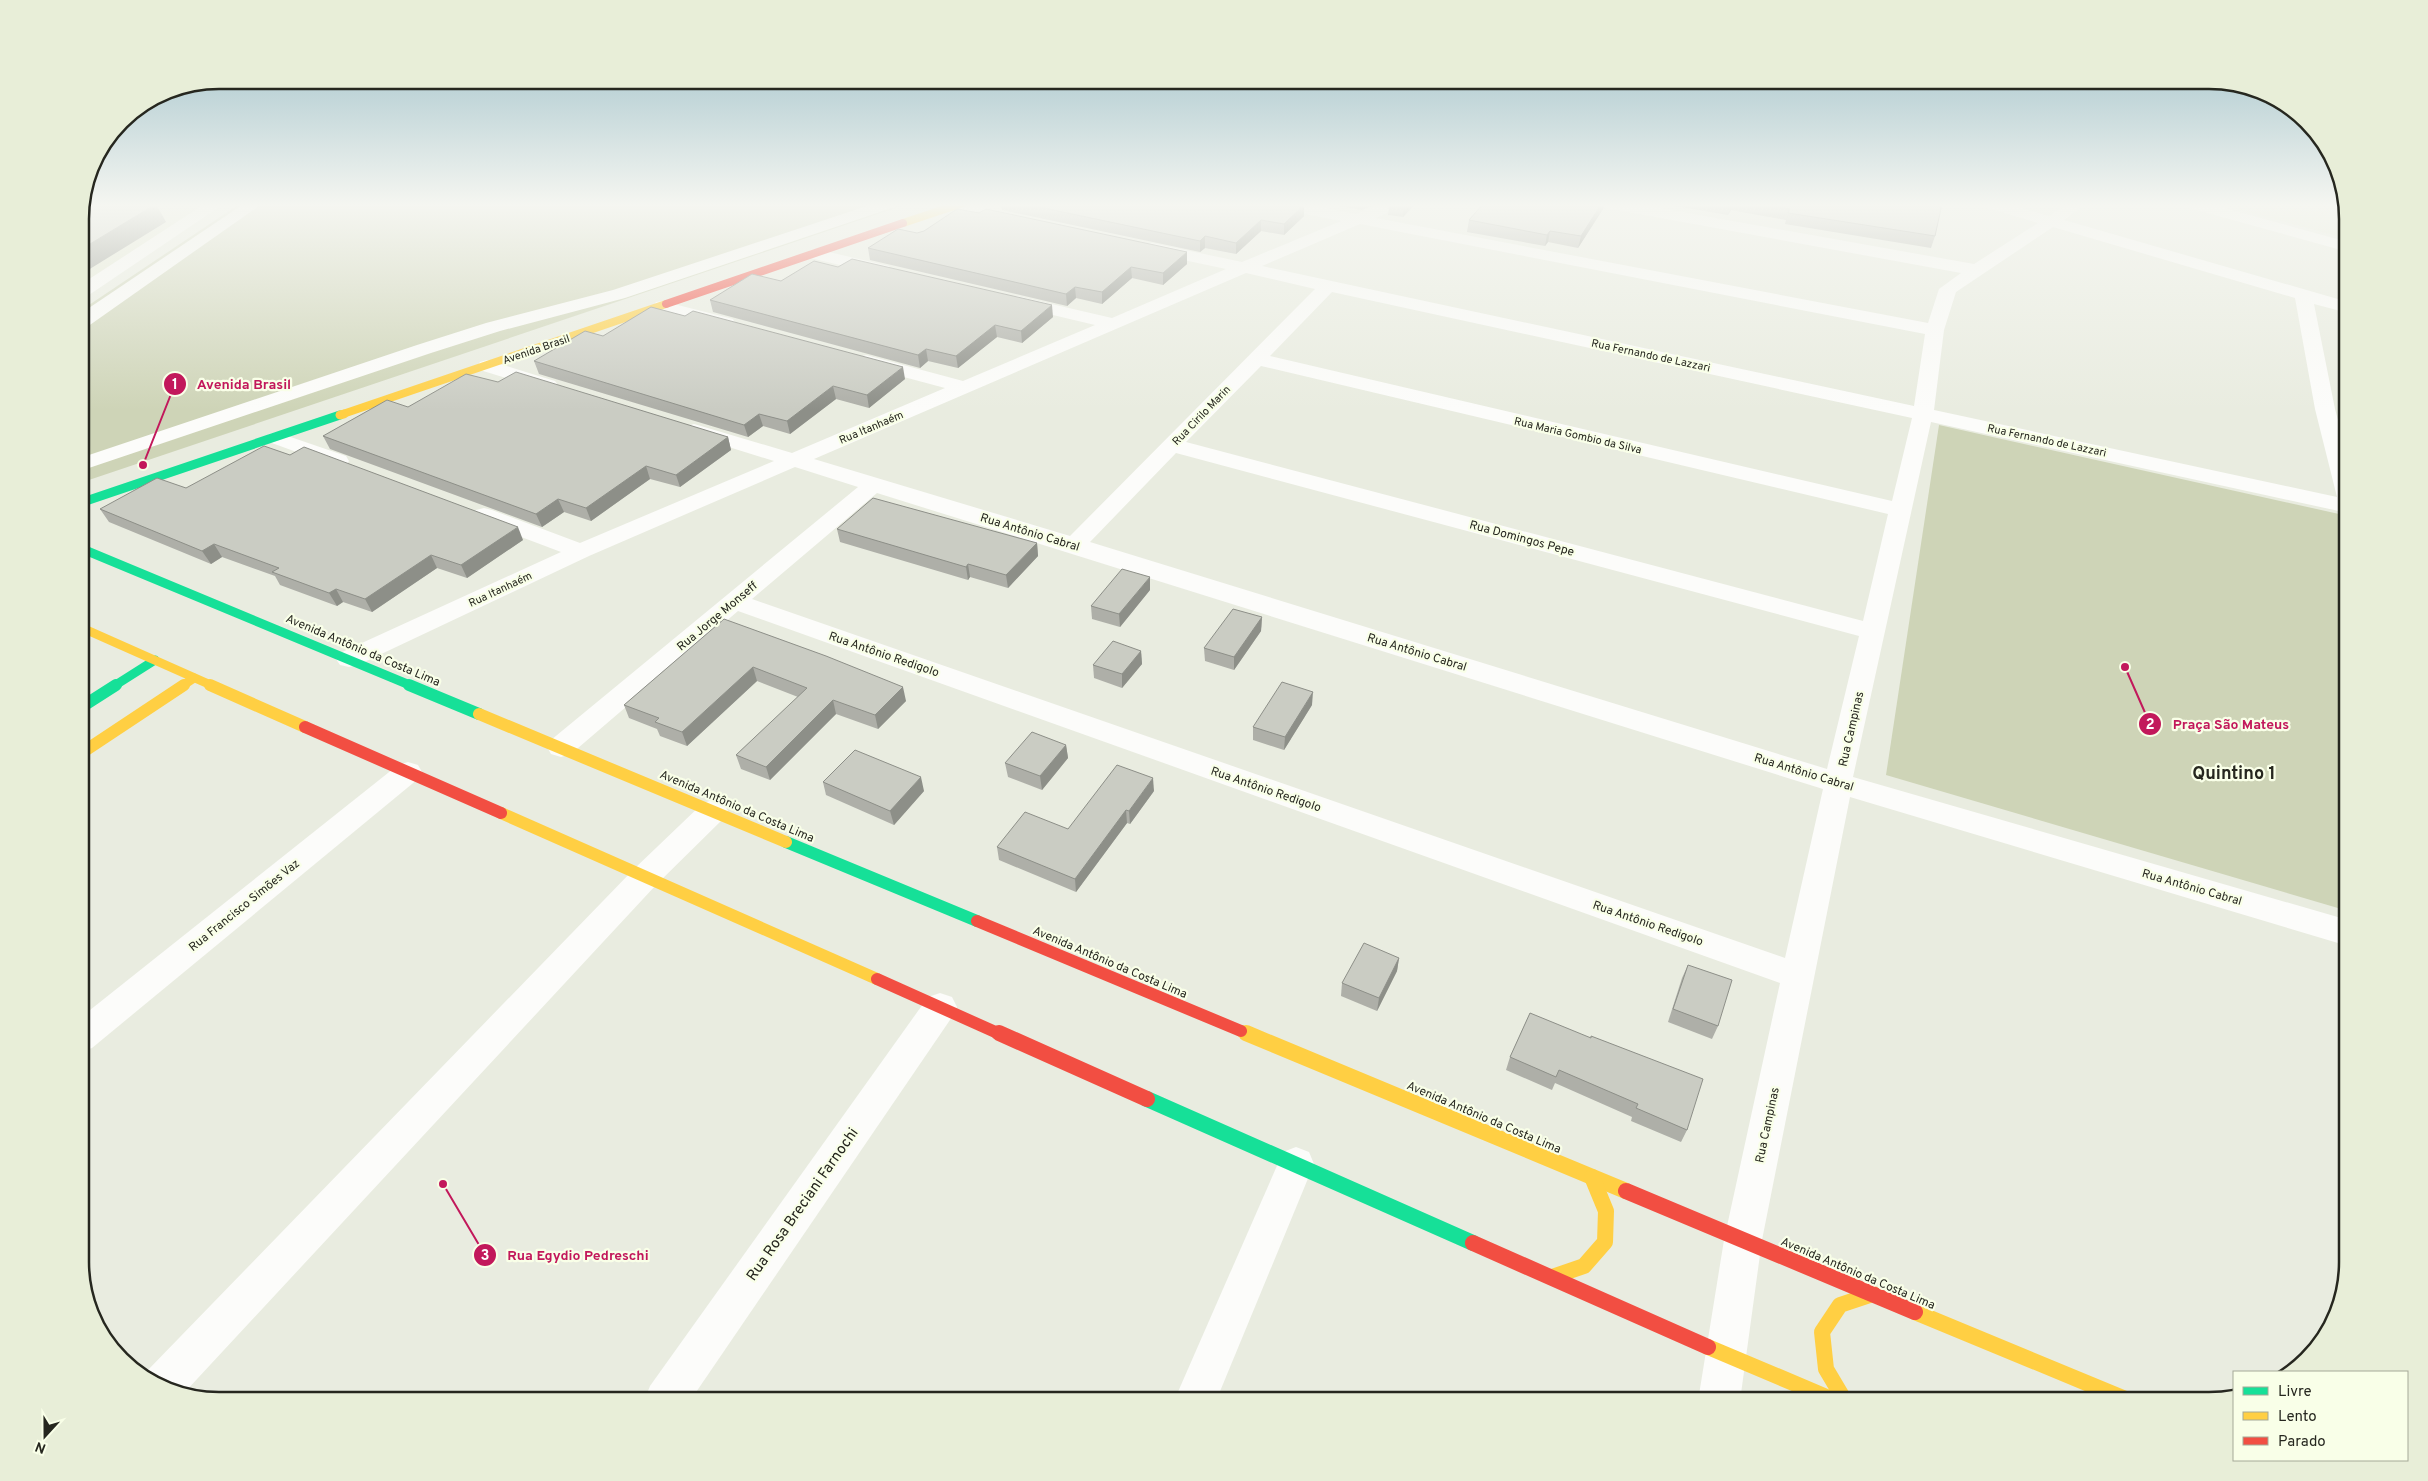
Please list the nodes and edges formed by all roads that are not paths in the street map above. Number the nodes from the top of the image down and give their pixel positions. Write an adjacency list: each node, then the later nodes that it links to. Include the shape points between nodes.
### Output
1 (108, 272): 12 (street)
2 (154, 272): 18 (street)
3 (685, 272): 34 (street, via 424,349)
4 (762, 272): 17 (street, Avenida Brasil)
5 (893, 272): 11 (street)
6 (1230, 272): 19 (street, Rua Itanhaém)
7 (1265, 272): 13 (street, Rua Fernando de Lazzari)
8 (1634, 272): 21 (street)
9 (1973, 272): 21 (street, Rua Campinas, via 1948,289)
10 (2223, 272): 14 (street)
11 (901, 274)
12 (89, 286)
13 (1328, 286): 23 (street, Rua Cirilo Marin); 29 (street, Rua Fernando de Lazzari)
14 (2303, 295): 16 (street); 27 (street)
15 (996, 296): 19 (street)
16 (2339, 305)
17 (662, 306): 20 (street); 24 (street, Avenida Brasil)
18 (89, 317)
19 (1111, 323): 25 (street, Rua Itanhaém)
20 (747, 329)
21 (1935, 330): 29 (street, Rua Campinas)
22 (851, 356): 25 (street)
23 (1256, 359): 32 (street, Rua Cirilo Marin); 41 (street, Rua Maria Gombio da Silva)
24 (487, 366): 26 (street); 31 (street, Avenida Brasil)
25 (964, 387): 33 (street, Rua Itanhaém)
26 (573, 393)
27 (2325, 409): 28 (street); 35 (street)
28 (2339, 412)
29 (1922, 414): 39 (street, Rua Fernando de Lazzari); 41 (street, Rua Campinas)
30 (668, 422): 33 (street, Rua Antônio Cabral)
31 (276, 438): 36 (street); 38 (street, Avenida Brasil)
32 (1172, 445): 42 (street, Rua Cirilo Marin); 49 (street, Rua Domingos Pepe)
33 (792, 461): 37 (street, Rua Antônio Cabral); 43 (street, Rua Itanhaém)
34 (89, 463)
35 (2339, 463)
36 (359, 469)
37 (873, 485): 42 (street, Rua Antônio Cabral); 47 (street, Rua Jorge Monseff)
38 (89, 501)
39 (2339, 504)
40 (461, 506): 43 (street)
41 (1900, 510): 49 (street, Rua Campinas)
42 (1074, 545): 57 (street, Rua Antônio Cabral)
43 (581, 551): 50 (street, Rua Itanhaém)
44 (89, 552): 45 (street, Avenida Antônio da Costa Lima)
45 (115, 562): 46 (street); 50 (street, Avenida Antônio da Costa Lima)
46 (95, 565)
47 (735, 602): 54 (street, Rua Jorge Monseff); 61 (street, Rua Antônio Redigolo)
48 (89, 631): 51 (street)
49 (1873, 632): 57 (street, Rua Campinas)
50 (349, 659): 54 (street, Avenida Antônio da Costa Lima)
51 (155, 660): 52 (street); 53 (street)
52 (194, 678): 55 (street); 56 (street)
53 (89, 702)
54 (561, 747): 58 (street, Avenida Antônio da Costa Lima)
55 (89, 748)
56 (408, 772): 59 (street); 63 (street, Rua Francisco Simões Vaz)
57 (1838, 783): 60 (street, Rua Antônio Cabral); 61 (street, Rua Campinas)
58 (713, 811): 59 (street); 65 (street, Avenida Antônio da Costa Lima)
59 (645, 877): 62 (street); 70 (street)
60 (2339, 930)
61 (1798, 976): 66 (street, Rua Campinas)
62 (940, 1007): 64 (street); 71 (street, Rua Rosa Breciani Farnochi)
63 (89, 1031)
64 (1296, 1164): 67 (street); 72 (street)
65 (1592, 1177): 66 (street, Avenida Antônio da Costa Lima); 67 (street, via 1606,1211 1605,1242 1584,1266)
66 (1743, 1240): 68 (street, Avenida Antônio da Costa Lima); 69 (street, Rua Campinas)
67 (1552, 1278): 69 (street)
68 (1873, 1294): 75 (street, via 1840,1305 1822,1332 1826,1370); 76 (street, Avenida Antônio da Costa Lima)
69 (1726, 1355): 73 (street, Rua Campinas); 74 (street)
70 (167, 1381)
71 (671, 1392)
72 (1198, 1392)
73 (1720, 1392)
74 (1814, 1392)
75 (1839, 1392)
76 (2108, 1392)

